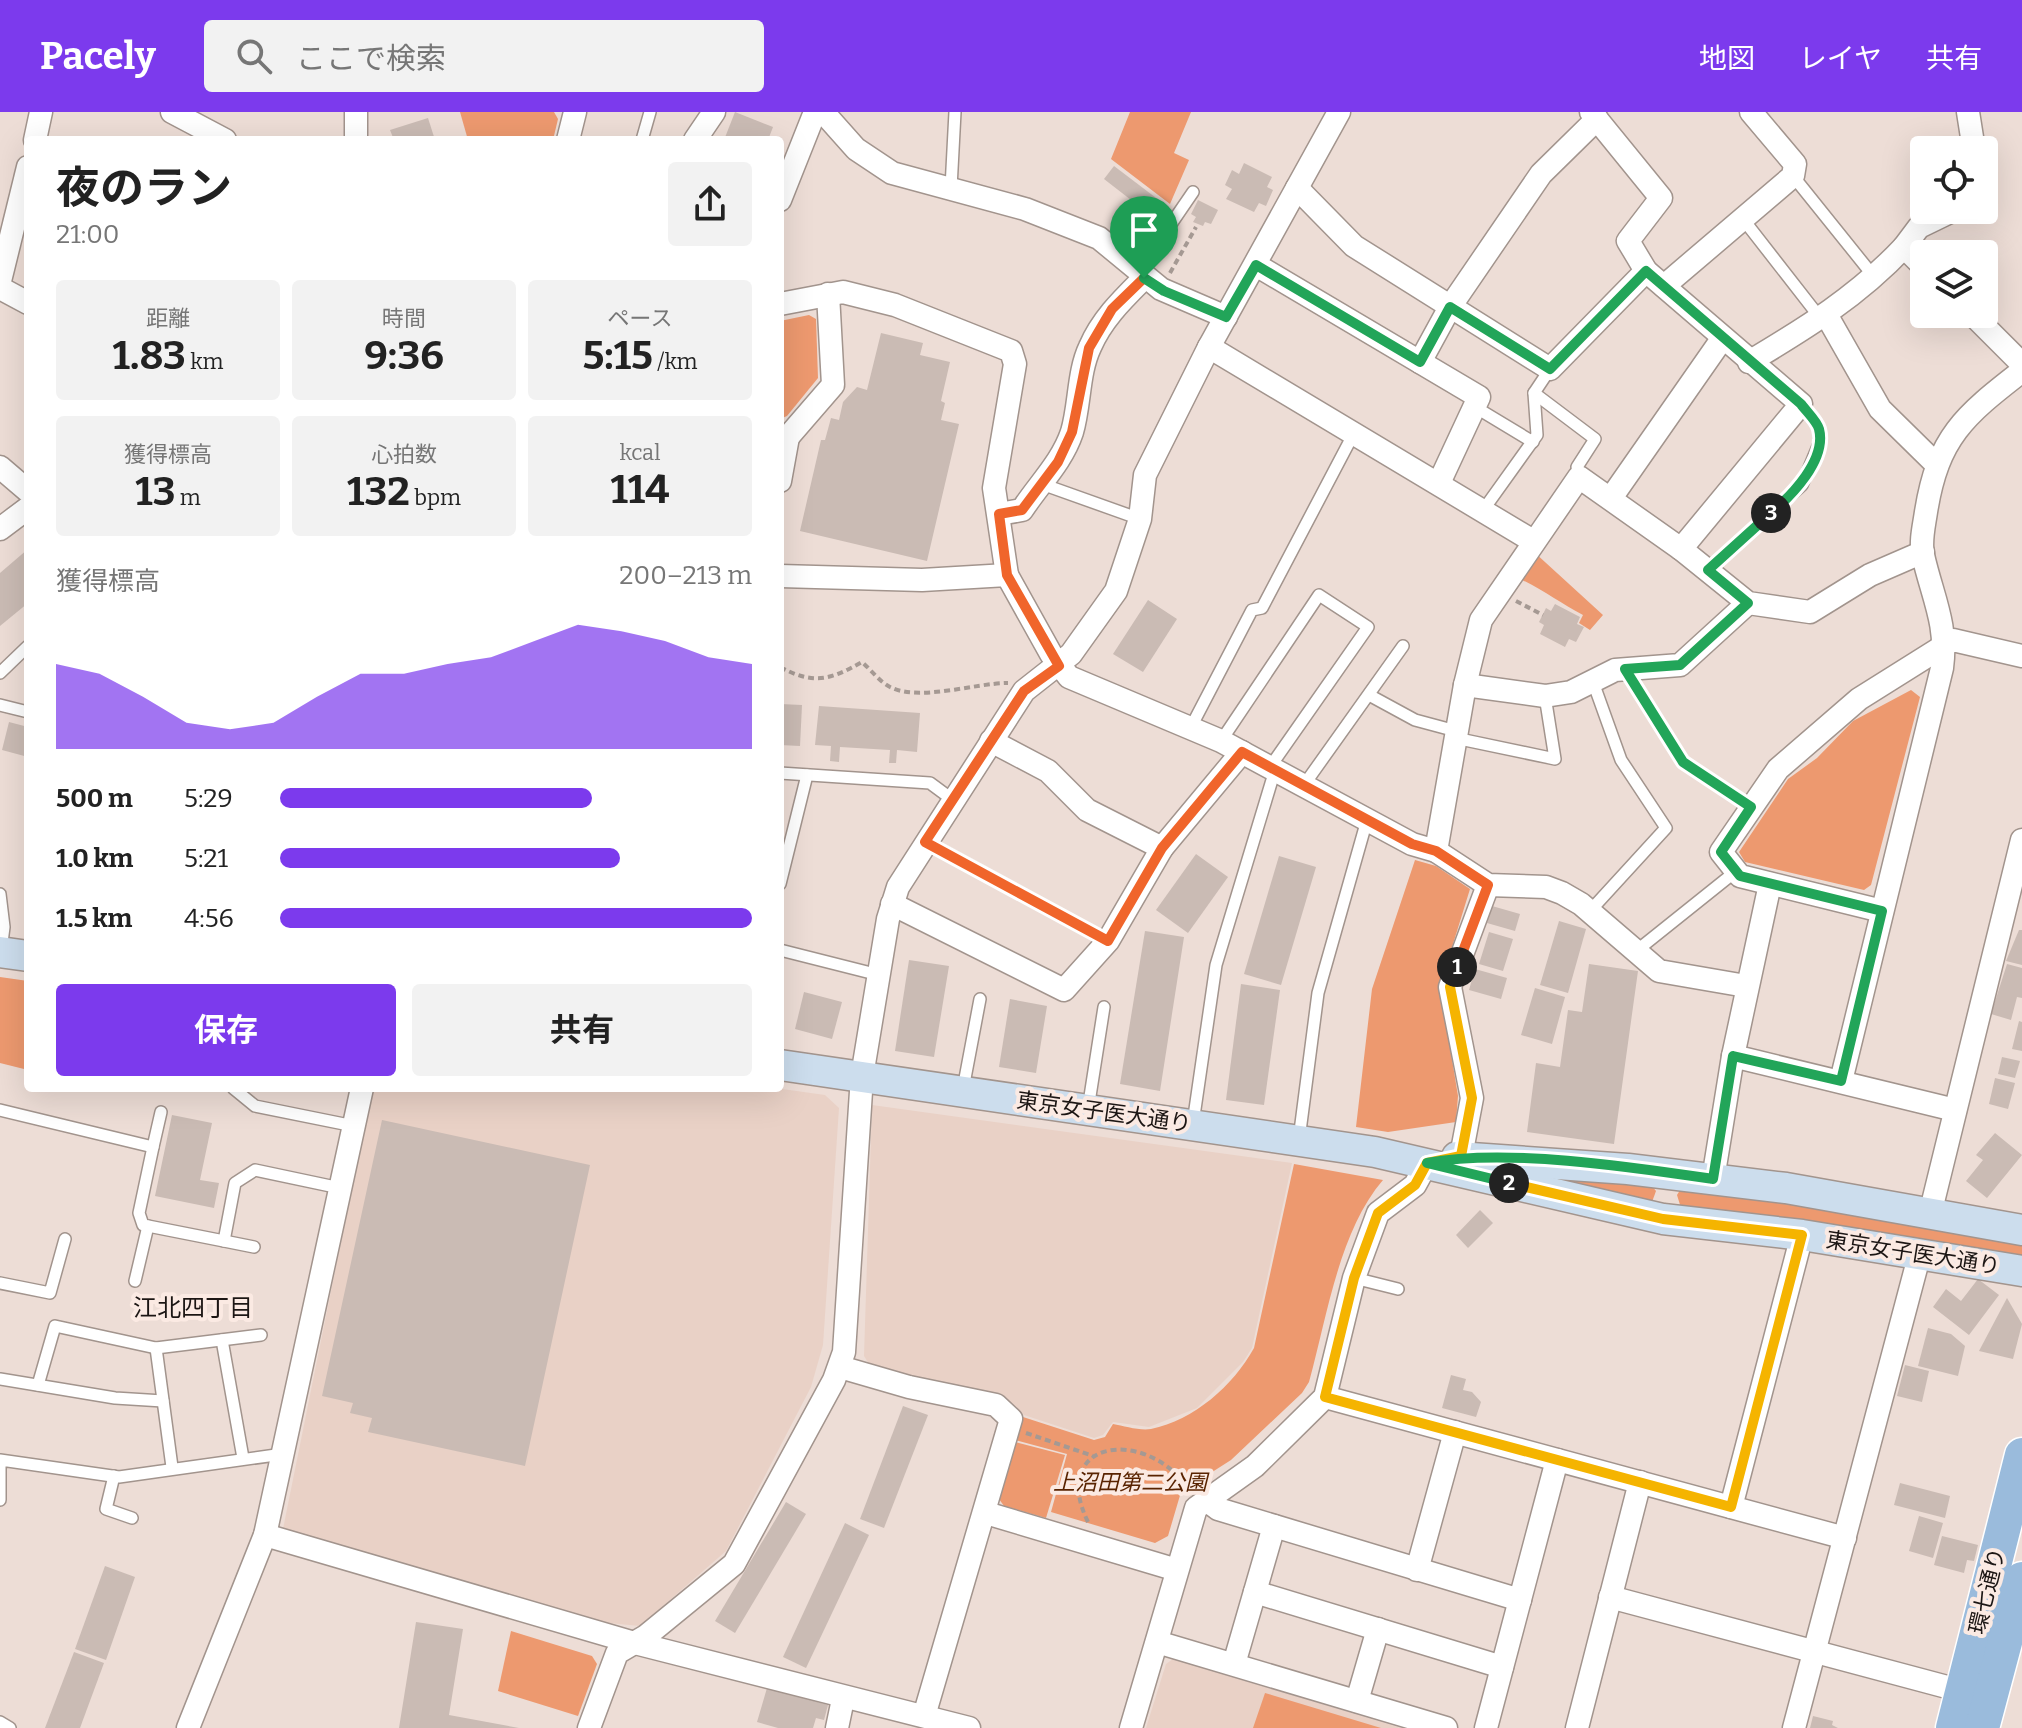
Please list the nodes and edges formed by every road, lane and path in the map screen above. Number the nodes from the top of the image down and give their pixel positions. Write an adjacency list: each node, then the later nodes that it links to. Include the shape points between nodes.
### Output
1 (41, 112): 14 (street)
2 (172, 112): 15 (street)
3 (575, 112): 17 (street)
4 (650, 112): 18 (lane)
5 (714, 112): 19 (street)
6 (815, 112): 25 (street)
7 (823, 112): 23 (street, via 856,149 892,173)
8 (955, 112): 23 (lane)
9 (1339, 112): 24 (street)
10 (1751, 112): 21 (street, via 1795,164)
11 (1968, 112): 20 (street)
12 (351, 113): 16 (street)
13 (1594, 116): 33 (street, via 1661,198 1628,241); 42 (street, via 1541,174)
14 (36, 136)
15 (217, 136)
16 (355, 136)
17 (569, 136)
18 (643, 136)
19 (698, 136)
20 (1972, 136)
21 (1793, 176): 27 (street); 34 (lane)
22 (24, 183): 36 (street)
23 (951, 188): 35 (street, via 1099,238)
24 (1297, 188): 32 (street); 42 (street, via 1354,246)
25 (784, 190)
26 (1193, 192): 35 (lane)
27 (1743, 219): 37 (street); 44 (lane)
28 (1925, 224): 30 (street)
29 (1196, 227): 35 (path)
30 (1904, 247): 31 (street); 34 (street)
31 (1910, 253)
32 (1256, 265): 43 (street); 48 (street)
33 (1646, 271): 37 (street); 51 (street)
34 (1875, 278): 44 (street)
35 (1148, 280): 43 (street); 62 (street, via 1112,309 1089,348 1072,432 1058,462)
36 (0, 281)
37 (1664, 286): 46 (street)
38 (0, 288): 40 (street)
39 (828, 294): 41 (street); 57 (street, via 833,385); 68 (street, via 843,292 895,305 1011,351 1015,364 994,488)
40 (24, 301)
41 (784, 303)
42 (1450, 307): 48 (street); 51 (street)
43 (1226, 317): 47 (street)
44 (1824, 317): 49 (street); 59 (street, via 1880,409)
45 (1986, 328): 50 (street)
46 (1722, 339): 49 (street); 65 (street)
47 (1209, 347): 56 (street); 69 (street, via 1145,475)
48 (1420, 362): 55 (street, via 1479,397)
49 (1749, 362): 54 (street)
50 (2022, 364)
51 (1550, 369): 53 (lane)
52 (2022, 371): 59 (street, via 1957,425)
53 (1534, 393): 58 (lane); 61 (lane, via 1595,439 1577,467)
54 (1801, 404): 72 (street); 74 (lane, via 1819,428 1819,444 1802,485)
55 (1475, 407): 58 (lane); 63 (street)
56 (1354, 433): 63 (street); 95 (lane, via 1262,608 1252,610)
57 (784, 437)
58 (1533, 442): 66 (lane)
59 (1937, 465): 73 (street)
60 (0, 467): 64 (street)
61 (1579, 477): 65 (street); 71 (street)
62 (1039, 483): 68 (street, via 1022,510); 69 (lane)
63 (1439, 483): 66 (street)
64 (24, 488)
65 (1611, 498): 72 (street)
66 (1484, 509): 71 (street)
67 (24, 511): 70 (street)
68 (999, 514): 75 (street)
69 (1140, 519): 84 (street, via 1116,591)
70 (0, 529)
71 (1533, 541): 77 (street)
72 (1681, 549): 74 (street)
73 (1923, 552): 78 (street, via 1870,575 1810,612); 80 (street)
74 (1708, 570): 78 (street)
75 (1007, 575): 76 (street, via 922,580); 84 (street)
76 (784, 576)
77 (1500, 592): 79 (path); 89 (street, via 1481,620)
78 (1748, 603): 86 (street, via 1680,665)
79 (1543, 615)
80 (1945, 644): 83 (street, via 1953,640); 105 (street, via 1842,713 1778,769); 118 (street)
81 (1403, 646): 91 (lane)
82 (24, 650): 87 (lane)
83 (2022, 656)
84 (1059, 666): 90 (street); 95 (street, via 1069,677 1105,694)
85 (784, 669): 90 (path, via 803,679 836,677 862,662 891,688 931,692 1011,683)
86 (1625, 669): 88 (street); 105 (path, via 1683,762)
87 (0, 673)
88 (1593, 682): 92 (street); 117 (lane, via 1621,760 1666,828)
89 (1465, 685): 92 (street); 96 (street)
90 (1024, 691): 97 (street)
91 (1369, 695): 96 (lane); 103 (lane)
92 (1545, 696): 96 (lane, via 1555,759)
93 (0, 705): 94 (lane)
94 (24, 711)
95 (1191, 727): 98 (street)
96 (1456, 734): 110 (street)
97 (991, 741): 104 (street); 109 (street, via 1048,771 1087,810)
98 (1221, 741): 99 (street); 100 (lane, via 1319,595 1368,627)
99 (1242, 752): 100 (street); 109 (street)
100 (1273, 768): 103 (street); 139 (lane, via 1216,965)
101 (784, 773): 102 (lane)
102 (807, 775): 104 (lane, via 930,783); 111 (lane)
103 (1304, 785): 106 (street)
104 (953, 800): 108 (street)
105 (1751, 807): 112 (street, via 1721,852)
106 (1367, 820): 110 (street); 141 (lane, via 1318,993)
107 (2022, 840): 119 (street)
108 (925, 842): 116 (street); 120 (lane)
109 (1162, 848): 120 (street)
110 (1436, 851): 114 (street)
111 (784, 868)
112 (1735, 872): 113 (street); 122 (lane)
113 (1770, 884): 118 (street); 125 (street)
114 (1488, 885): 117 (street, via 1546,887); 143 (street, via 1450,987 1472,1098)
115 (0, 894): 123 (lane)
116 (892, 904): 120 (street, via 1064,990); 124 (street)
117 (1590, 911): 122 (street)
118 (1882, 911): 131 (street)
119 (2013, 918): 137 (street)
120 (1108, 941)
121 (784, 951): 124 (lane)
122 (1635, 952): 125 (street, via 1659,971)
123 (10, 954)
124 (879, 975): 130 (street)
125 (1746, 986): 128 (street)
126 (980, 999): 134 (lane)
127 (1104, 1007): 136 (lane)
128 (1733, 1056): 131 (street); 145 (street)
129 (784, 1066): 130 (street, 東京女子医大通り)
130 (862, 1076): 134 (street, 東京女子医大通り); 163 (street)
131 (1841, 1081): 137 (street)
132 (238, 1092): 140 (lane, via 255,1106)
133 (361, 1092): 140 (street)
134 (963, 1092): 136 (street, 東京女子医大通り)
135 (0, 1110): 142 (lane)
136 (1088, 1110): 139 (street, 東京女子医大通り)
137 (1955, 1110): 147 (street)
138 (161, 1112): 142 (lane)
139 (1193, 1125): 141 (street, 東京女子医大通り)
140 (354, 1126): 146 (street)
141 (1299, 1141): 144 (street, 東京女子医大通り)
142 (153, 1147): 148 (lane, via 139,1213)
143 (1461, 1156): 144 (street, 東京女子医大通り); 145 (street, 東京女子医大通り)
144 (1427, 1163): 150 (street, 東京女子医大通り, via 1613,1209); 156 (street, via 1415,1185 1378,1213)
145 (1713, 1179): 147 (street, 東京女子医大通り)
146 (340, 1188): 152 (lane, via 255,1170 235,1183); 170 (street)
147 (1930, 1214): 149 (street, 東京女子医大通り)
148 (148, 1226): 152 (lane); 157 (lane)
149 (2022, 1230)
150 (1802, 1235): 154 (street, 東京女子医大通り); 180 (street)
151 (65, 1239): 158 (lane, via 50,1293)
152 (224, 1241): 153 (lane)
153 (254, 1247)
154 (1920, 1253): 155 (street, 東京女子医大通り); 186 (street)
155 (2022, 1271)
156 (1354, 1278): 159 (lane); 166 (street)
157 (135, 1281)
158 (0, 1283)
159 (1398, 1289)
160 (261, 1335): 161 (lane)
161 (222, 1340): 162 (lane); 173 (lane)
162 (156, 1348): 165 (lane, via 55,1326); 167 (lane)
163 (840, 1367): 168 (street, via 996,1405 1011,1419); 195 (street, via 734,1564 646,1636)
164 (0, 1379): 165 (lane)
165 (38, 1385): 167 (lane)
166 (1325, 1397): 169 (street); 178 (street, via 1255,1466)
167 (163, 1401): 175 (lane)
168 (1009, 1425): 172 (path); 181 (street)
169 (1455, 1432): 174 (street); 188 (street)
170 (284, 1454): 173 (lane); 185 (street)
171 (2022, 1455): 200 (main road, 環七通り)
172 (1095, 1456): 178 (path, via 1116,1448 1144,1451 1166,1462); 184 (path, via 1079,1483)
173 (243, 1458): 175 (lane)
174 (1557, 1460): 177 (street); 192 (street)
175 (172, 1467): 176 (lane)
176 (114, 1476): 179 (lane, via 0,1460); 182 (lane, via 106,1509)
177 (1640, 1482): 180 (street); 191 (street)
178 (1199, 1495): 183 (street, via 1218,1509); 187 (street)
179 (0, 1500)
180 (1731, 1507): 186 (street)
181 (986, 1513): 187 (street); 203 (street)
182 (132, 1518)
183 (1274, 1526): 188 (street); 190 (street)
184 (1091, 1528)
185 (265, 1535): 195 (street); 206 (street)
186 (1845, 1538): 197 (street)
187 (1177, 1570): 196 (street)
188 (1417, 1570): 192 (street)
189 (2022, 1579): 193 (main road, 環七通り)
190 (1255, 1592): 194 (street); 198 (street)
191 (1610, 1597): 197 (street); 213 (street)
192 (1520, 1600): 199 (street)
193 (2017, 1618): 216 (main road, 環七通り)
194 (1378, 1629): 199 (street); 202 (street)
195 (631, 1642): 201 (street); 207 (street, via 617,1653)
196 (1157, 1642): 198 (street); 210 (street)
197 (1814, 1652): 200 (street); 214 (street)
198 (1234, 1664): 202 (street)
199 (1502, 1667): 212 (street)
200 (1962, 1691): 215 (main road, 環七通り)
201 (843, 1699): 203 (street); 208 (street)
202 (1357, 1701): 211 (street)
203 (924, 1716): 209 (street)
204 (0, 1722): 205 (lane)
205 (10, 1728)
206 (188, 1728)
207 (589, 1728)
208 (837, 1728)
209 (969, 1728)
210 (1131, 1728)
211 (1446, 1728)
212 (1486, 1728)
213 (1577, 1728)
214 (1794, 1728)
215 (1953, 1728)
216 (1982, 1728)

